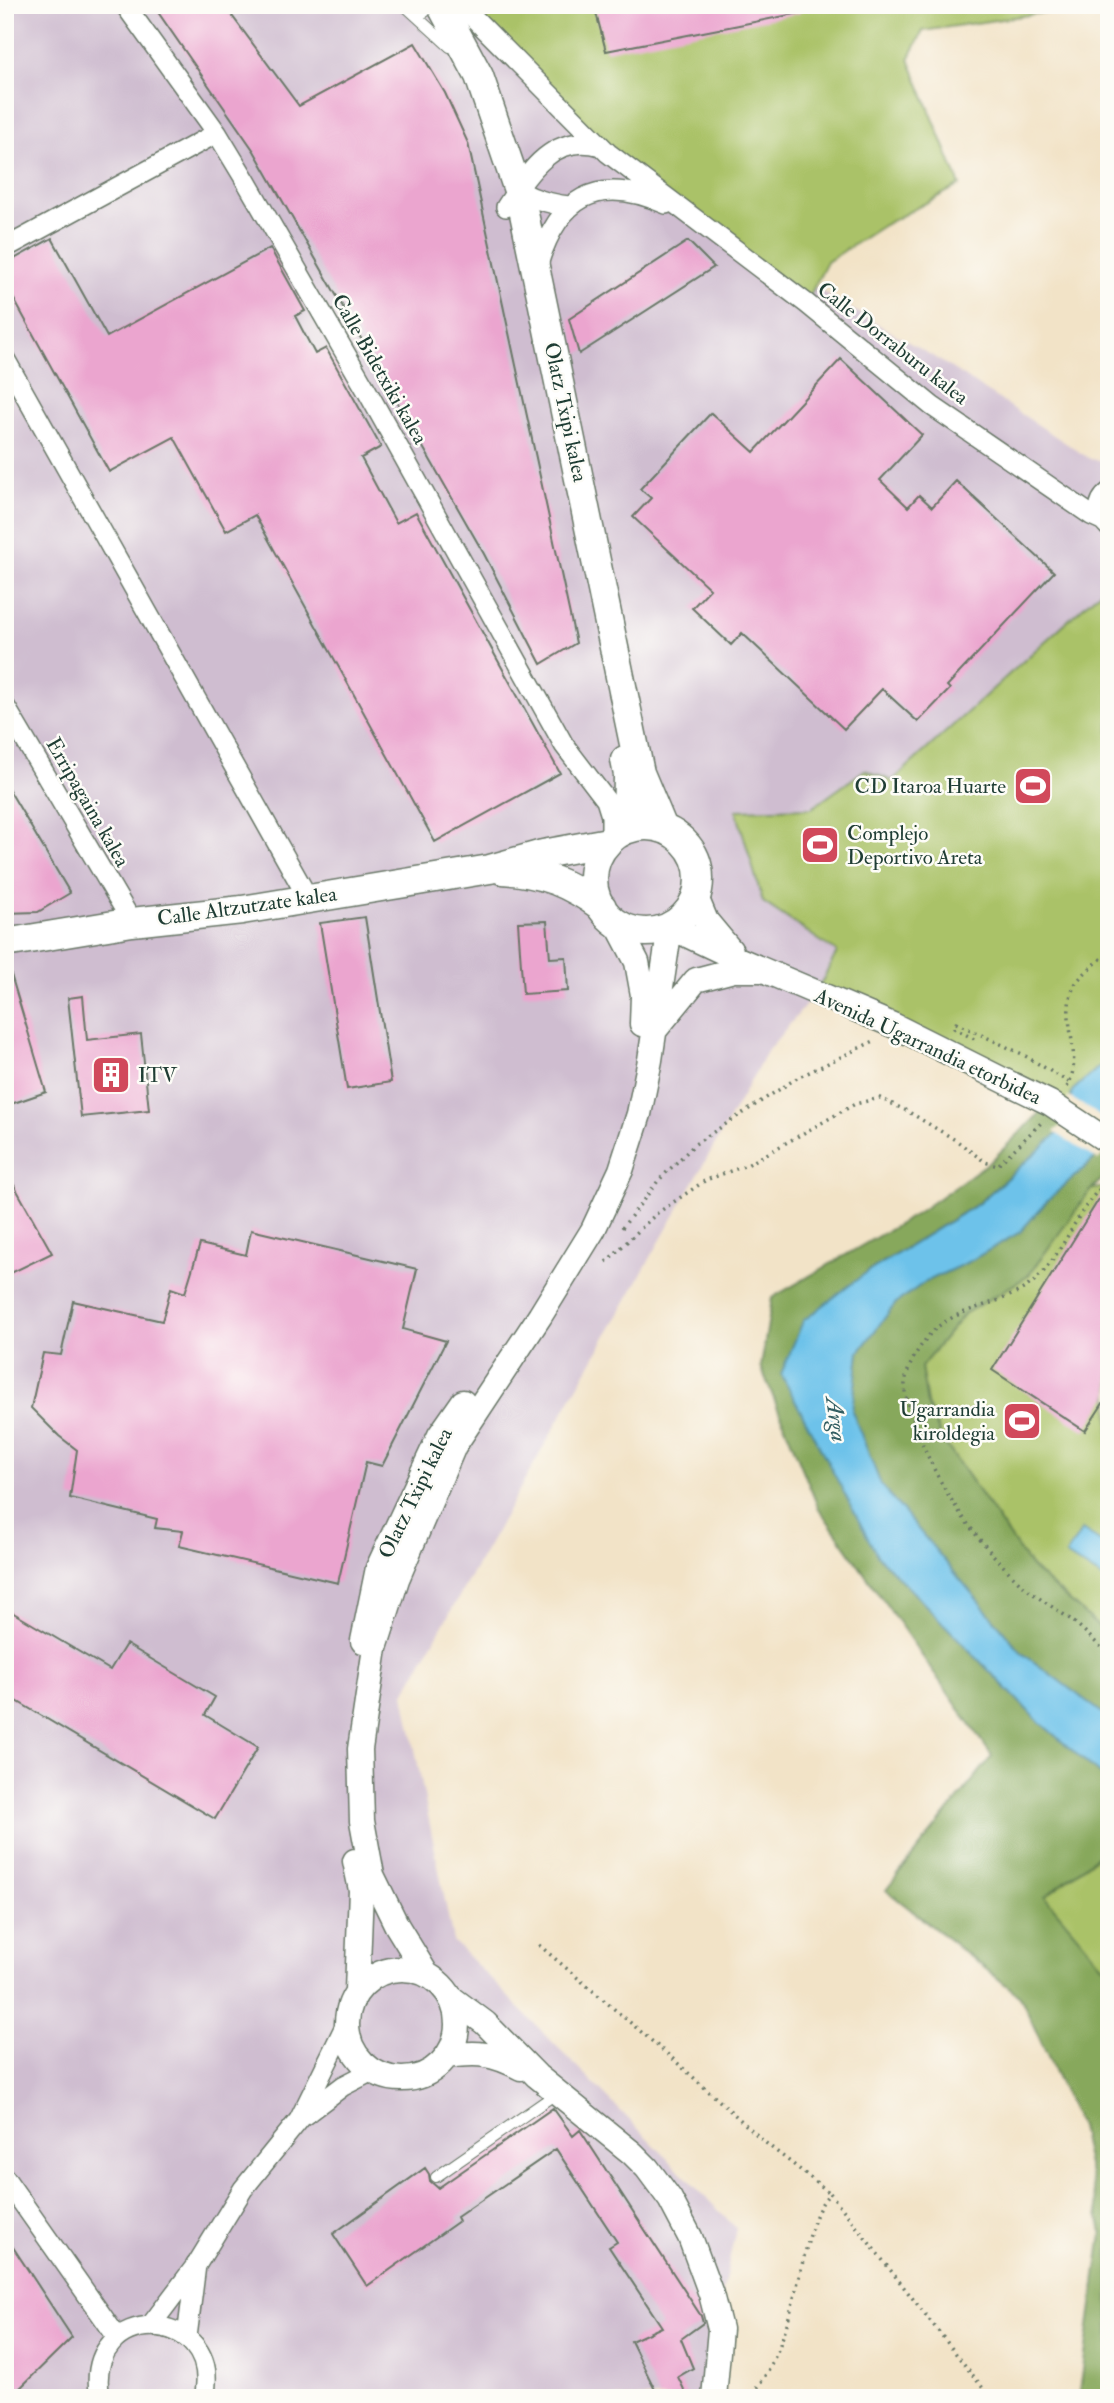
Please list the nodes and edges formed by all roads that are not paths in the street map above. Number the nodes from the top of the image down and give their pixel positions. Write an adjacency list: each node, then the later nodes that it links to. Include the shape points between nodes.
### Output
1 (125, 5): 5 (street, Calle Bidetxiki kalea)
2 (404, 5): 4 (lane)
3 (461, 5): 6 (street, Calle Dorraburu kalea)
4 (427, 8): 8 (main road, Olatz Txipi kalea, via 450,47); 8 (main road, Olatz Txipi kalea, via 479,76)
5 (217, 133): 11 (street); 17 (street, Calle Bidetxiki kalea, via 564,745 606,800)
6 (604, 150): 7 (street, via 611,164); 8 (street, via 586,142 564,146 529,171); 10 (street, Calle Dorraburu kalea)
7 (598, 191): 9 (street); 10 (street, Calle Dorraburu kalea, via 653,198)
8 (512, 198): 9 (street); 12 (main road, Olatz Txipi kalea); 17 (main road, Olatz Txipi kalea, via 628,775)
9 (569, 206): 12 (street, via 543,246)
10 (689, 214): 14 (street, Calle Dorraburu kalea, via 932,406 1074,502)
11 (5, 248)
12 (536, 271): 16 (main road, Olatz Txipi kalea, via 640,773)
13 (5, 359): 20 (street)
14 (1105, 510)
15 (5, 706): 22 (street, Erripagaina kalea)
16 (663, 828): 17 (main road, via 645,825); 19 (main road, via 691,850 698,867)
17 (616, 836): 18 (main road); 21 (main road, via 597,858 594,870 593,885)
18 (490, 869): 20 (main road, Calle Altzutzate kalea); 21 (main road, via 554,879)
19 (696, 897): 23 (main road, via 684,917); 25 (street, Avenida Ugarrandia etorbidea, via 706,921 723,943)
20 (308, 898): 22 (main road, Calle Altzutzate kalea)
21 (609, 915): 23 (main road, via 628,929 642,932); 29 (street, Olatz Txipi kalea, via 637,962 643,995 635,1082 612,1160 579,1232 440,1436 378,1568 350,1725 348,1827 361,1891)
22 (132, 922): 24 (main road, Calle Altzutzate kalea)
23 (670, 926): 25 (street, Avenida Ugarrandia etorbidea); 26 (street, Olatz Txipi kalea)
24 (5, 943)
25 (752, 965): 26 (street, via 696,980); 27 (street, Avenida Ugarrandia etorbidea, bridge, via 895,1026 1050,1103)
26 (654, 1031): 28 (street, Olatz Txipi kalea, via 639,1114 621,1170 593,1230 454,1446 397,1579 375,1648 360,1749 362,1821 372,1875)
27 (1109, 1142)
28 (427, 1975): 29 (street, via 412,1969 389,1970); 30 (street)
29 (357, 1990): 31 (street)
30 (450, 1997): 32 (street, via 457,2027); 34 (street, via 485,2023)
31 (346, 2024): 33 (street, via 353,2051); 36 (street)
32 (447, 2056): 33 (street, via 428,2072 404,2079); 34 (street, via 487,2054)
33 (372, 2071): 36 (street, via 343,2086)
34 (537, 2076): 35 (street)
35 (558, 2093): 38 (lane); 45 (street, via 647,2168 685,2227 720,2329)
36 (299, 2120): 39 (street, via 243,2189)
37 (5, 2178): 41 (street)
38 (436, 2178)
39 (197, 2264): 40 (street); 42 (street)
40 (151, 2325): 41 (street); 42 (street)
41 (117, 2337): 43 (street, via 99,2365)
42 (187, 2337): 44 (street, via 206,2367)
43 (100, 2398)
44 (204, 2398)
45 (714, 2398)

